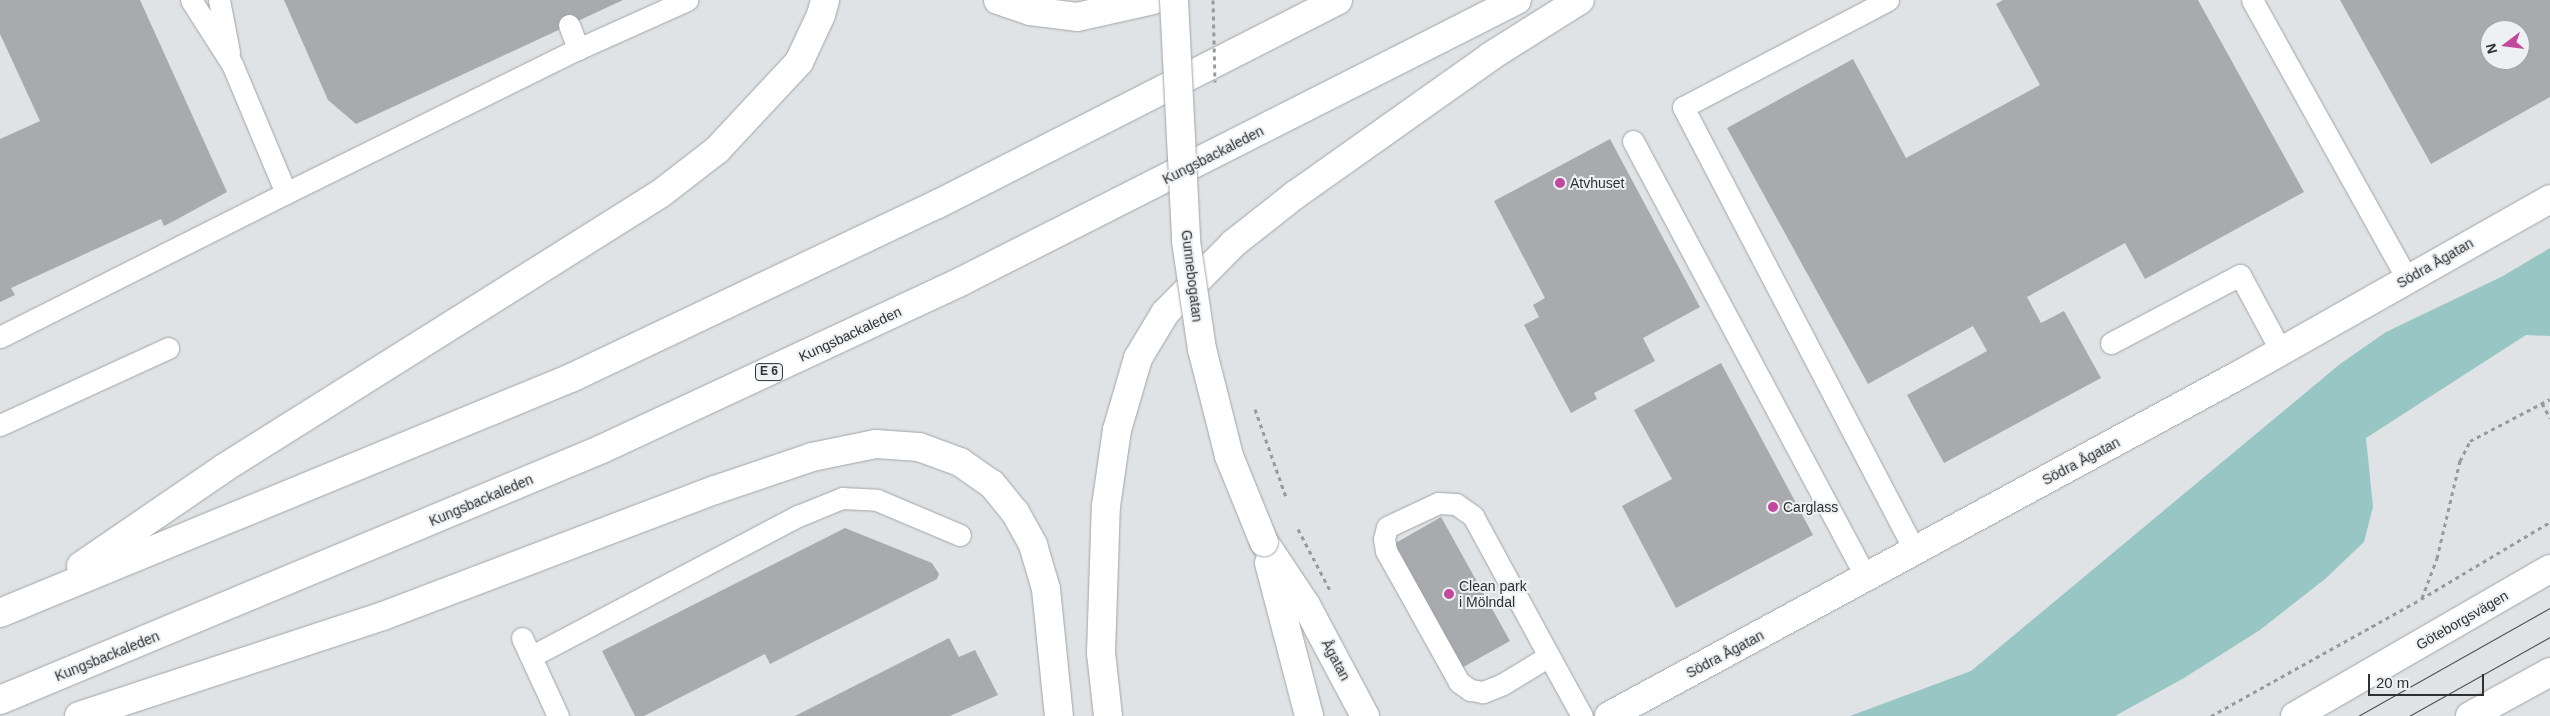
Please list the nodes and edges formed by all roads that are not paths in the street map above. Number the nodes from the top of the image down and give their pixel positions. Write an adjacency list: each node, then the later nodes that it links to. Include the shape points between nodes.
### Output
1 (191, 0): 15 (lane)
2 (219, 0): 15 (lane)
3 (687, 0): 14 (lane)
4 (824, 0): 29 (main road, via 821,16 799,62 717,150 660,194 224,468)
5 (998, 0): 6 (main road, via 1030,12 1077,17)
6 (1153, 0)
7 (1174, 0): 31 (main road, Gunnebogatan, bridge, via 1186,232 1202,349 1229,456)
8 (1338, 0): 29 (main road, via 938,204 571,378)
9 (1517, 0): 34 (main road, Kungsbackaleden / E 6, via 962,281 612,445)
10 (1580, 0): 38 (main road, via 1491,56 1295,194 1234,243 1165,313 1138,358 1117,430 1109,487 1101,653)
11 (1888, 0): 26 (lane, via 1684,107)
12 (2252, 0): 19 (lane)
13 (568, 24): 14 (lane)
14 (578, 49): 17 (lane)
15 (232, 64): 17 (lane)
16 (1634, 141): 28 (lane)
17 (286, 193): 20 (lane)
18 (2550, 199): 19 (main road, Södra Ågatan)
19 (2407, 278): 23 (main road, Södra Ågatan)
20 (0, 337)
21 (2111, 343): 23 (lane, via 2240,275)
22 (168, 348): 24 (lane)
23 (2280, 351): 26 (main road, Södra Ågatan)
24 (0, 425)
25 (960, 535): 36 (lane, via 877,500 842,498 798,516 527,647)
26 (1915, 551): 28 (main road, Södra Ågatan)
27 (2550, 569): 43 (main road, Göteborgsvägen)
28 (1866, 578): 42 (main road, Södra Ågatan)
29 (33, 599): 30 (main road)
30 (0, 613)
31 (1296, 613): 39 (main road, Gunnebogatan); 40 (main road, Ågatan)
32 (1549, 656): 32 (lane, via 1473,516 1456,504 1438,503 1387,527 1386,551 1459,682 1470,690 1483,692 1503,684); 41 (lane)
33 (2550, 672): 44 (main road)
34 (0, 700)
35 (79, 716): 37 (main road, via 383,616 715,490 812,457 876,444 919,447 960,462 992,484 1015,512 1034,545 1046,589)
36 (558, 716)
37 (1059, 716)
38 (1108, 716)
39 (1310, 716)
40 (1365, 716)
41 (1582, 716)
42 (1609, 716)
43 (2295, 716)
44 (2470, 716)

